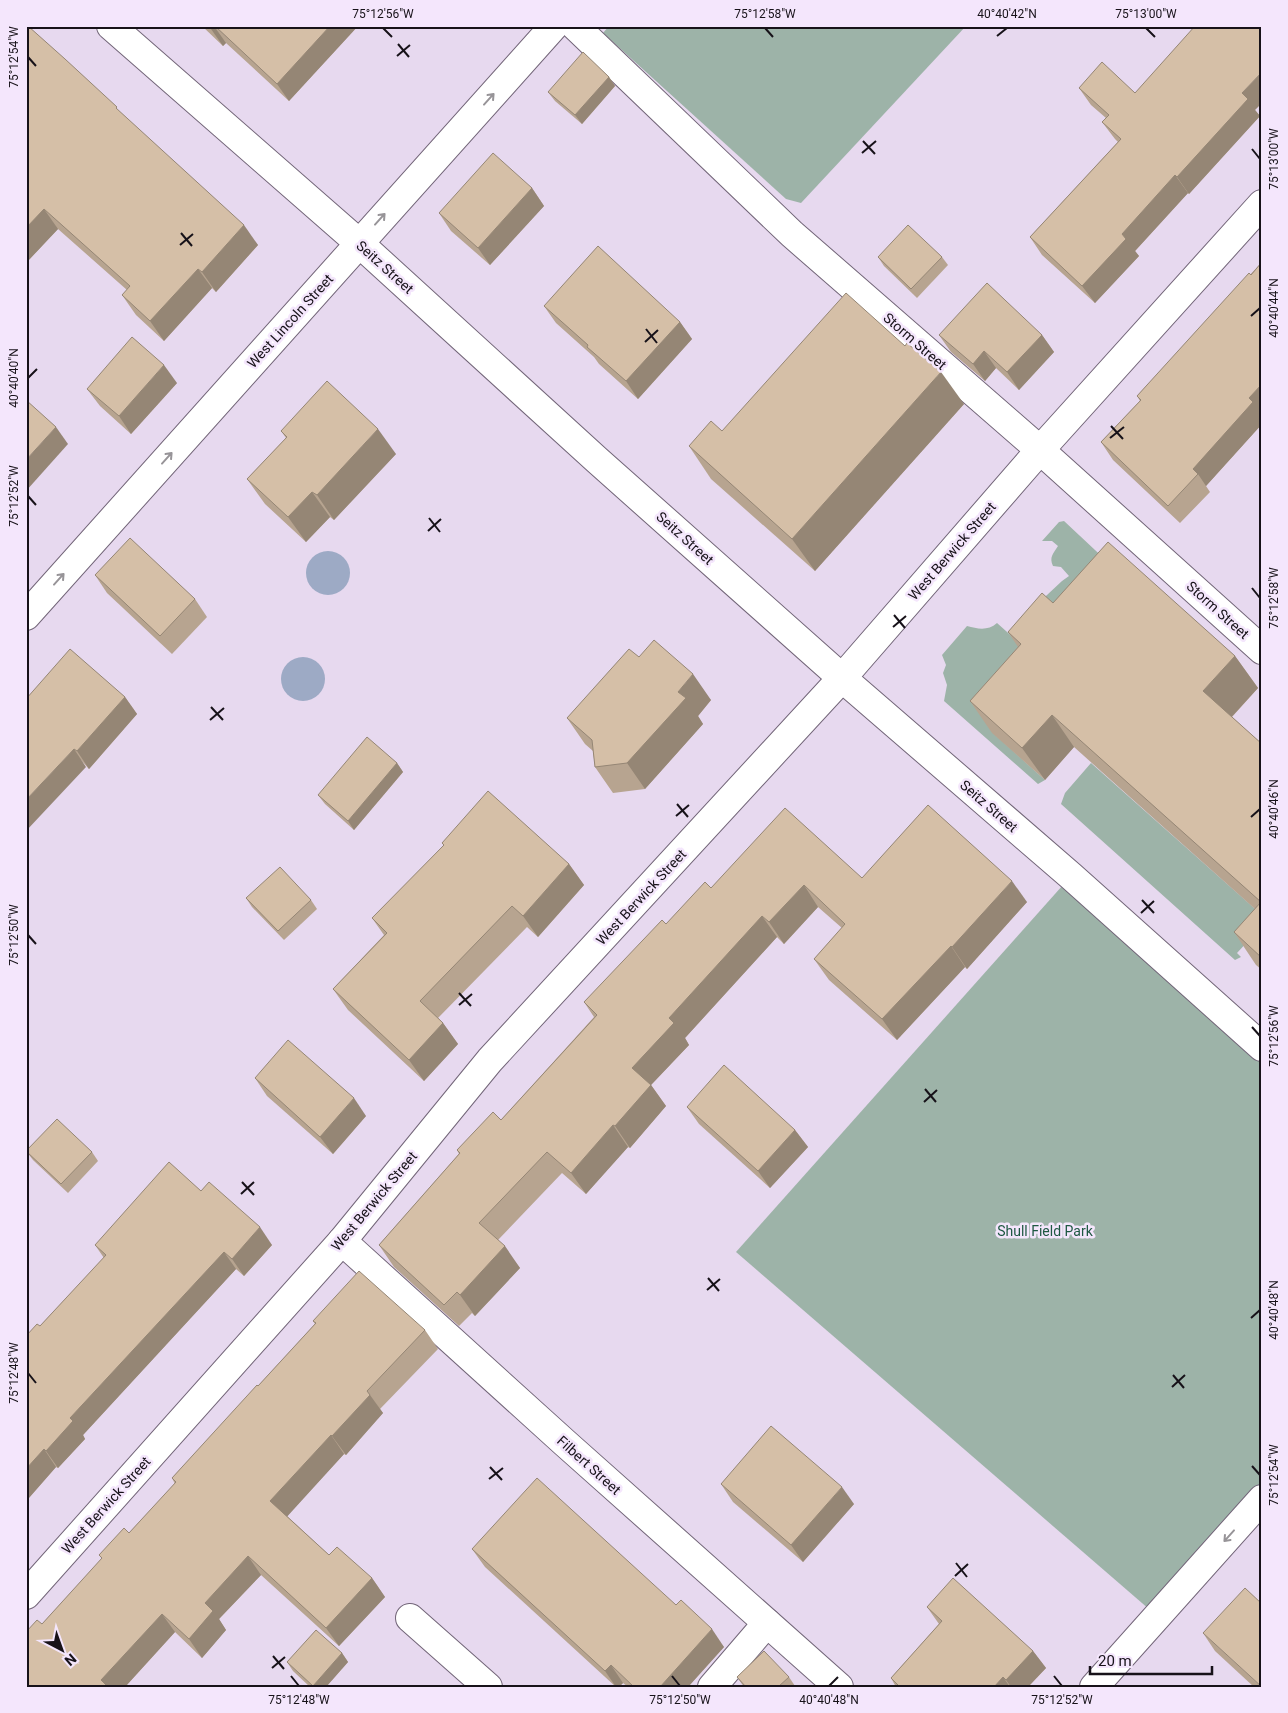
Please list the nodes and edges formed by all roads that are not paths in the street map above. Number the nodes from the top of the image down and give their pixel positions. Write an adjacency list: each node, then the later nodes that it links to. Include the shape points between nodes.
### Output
1 (111, 26): 5 (street, Seitz Street)
2 (554, 26): 5 (street, West Lincoln Street, one-way to 2)
3 (575, 26): 6 (street, Storm Street, via 792,234)
4 (1262, 204): 6 (street, West Berwick Street)
5 (359, 243): 7 (street, West Lincoln Street, one-way to 5); 9 (street, Seitz Street)
6 (1040, 450): 8 (street, Storm Street); 9 (street, West Berwick Street)
7 (26, 616)
8 (1262, 650)
9 (842, 678): 10 (street, Seitz Street); 11 (street, West Berwick Street, via 490,1060)
10 (1262, 1047)
11 (342, 1241): 13 (street, West Berwick Street); 15 (street, Filbert Street)
12 (1262, 1499): 19 (street, one-way to 19)
13 (26, 1595)
14 (410, 1618): 16 (street)
15 (767, 1624): 17 (street); 18 (street, Filbert Street)
16 (488, 1687)
17 (712, 1687)
18 (839, 1687)
19 (1094, 1687)

